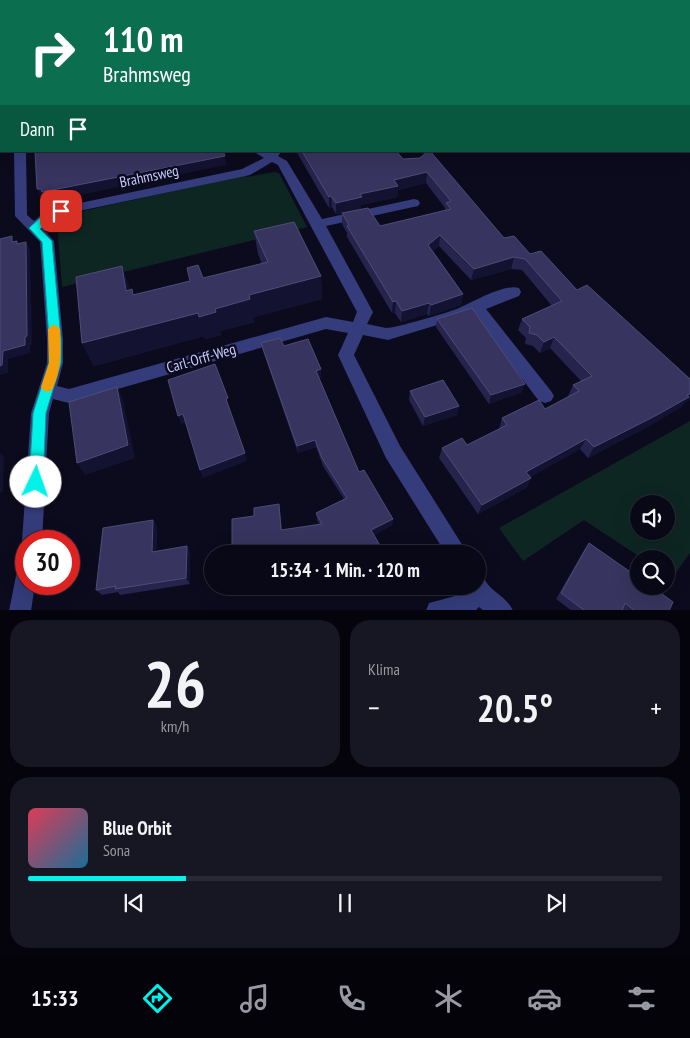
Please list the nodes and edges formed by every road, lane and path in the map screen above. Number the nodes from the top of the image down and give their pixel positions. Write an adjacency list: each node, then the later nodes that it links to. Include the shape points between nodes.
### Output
1 (20, 152): 5 (street, via 21,216)
2 (268, 153): 4 (street, via 283,163); 5 (street, Brahmsweg, via 260,166 246,172 61,211)
3 (414, 203): 4 (street)
4 (318, 224): 8 (street, via 365,312)
5 (34, 228): 9 (street, via 47,241 51,284 55,363)
6 (514, 292): 7 (street, Carl-Orff-Weg)
7 (476, 308): 8 (street, Carl-Orff-Weg, via 388,334); 10 (street)
8 (356, 329): 9 (street, Carl-Orff-Weg, via 326,323 69,396); 12 (street, via 346,355 393,452)
9 (46, 390): 11 (street, via 40,413)
10 (545, 396)
11 (33, 530)
12 (452, 545)
13 (22, 595): 16 (street)
14 (473, 595): 17 (street, via 464,605)
15 (483, 595): 18 (street)
16 (20, 610)
17 (438, 610)
18 (502, 610)

